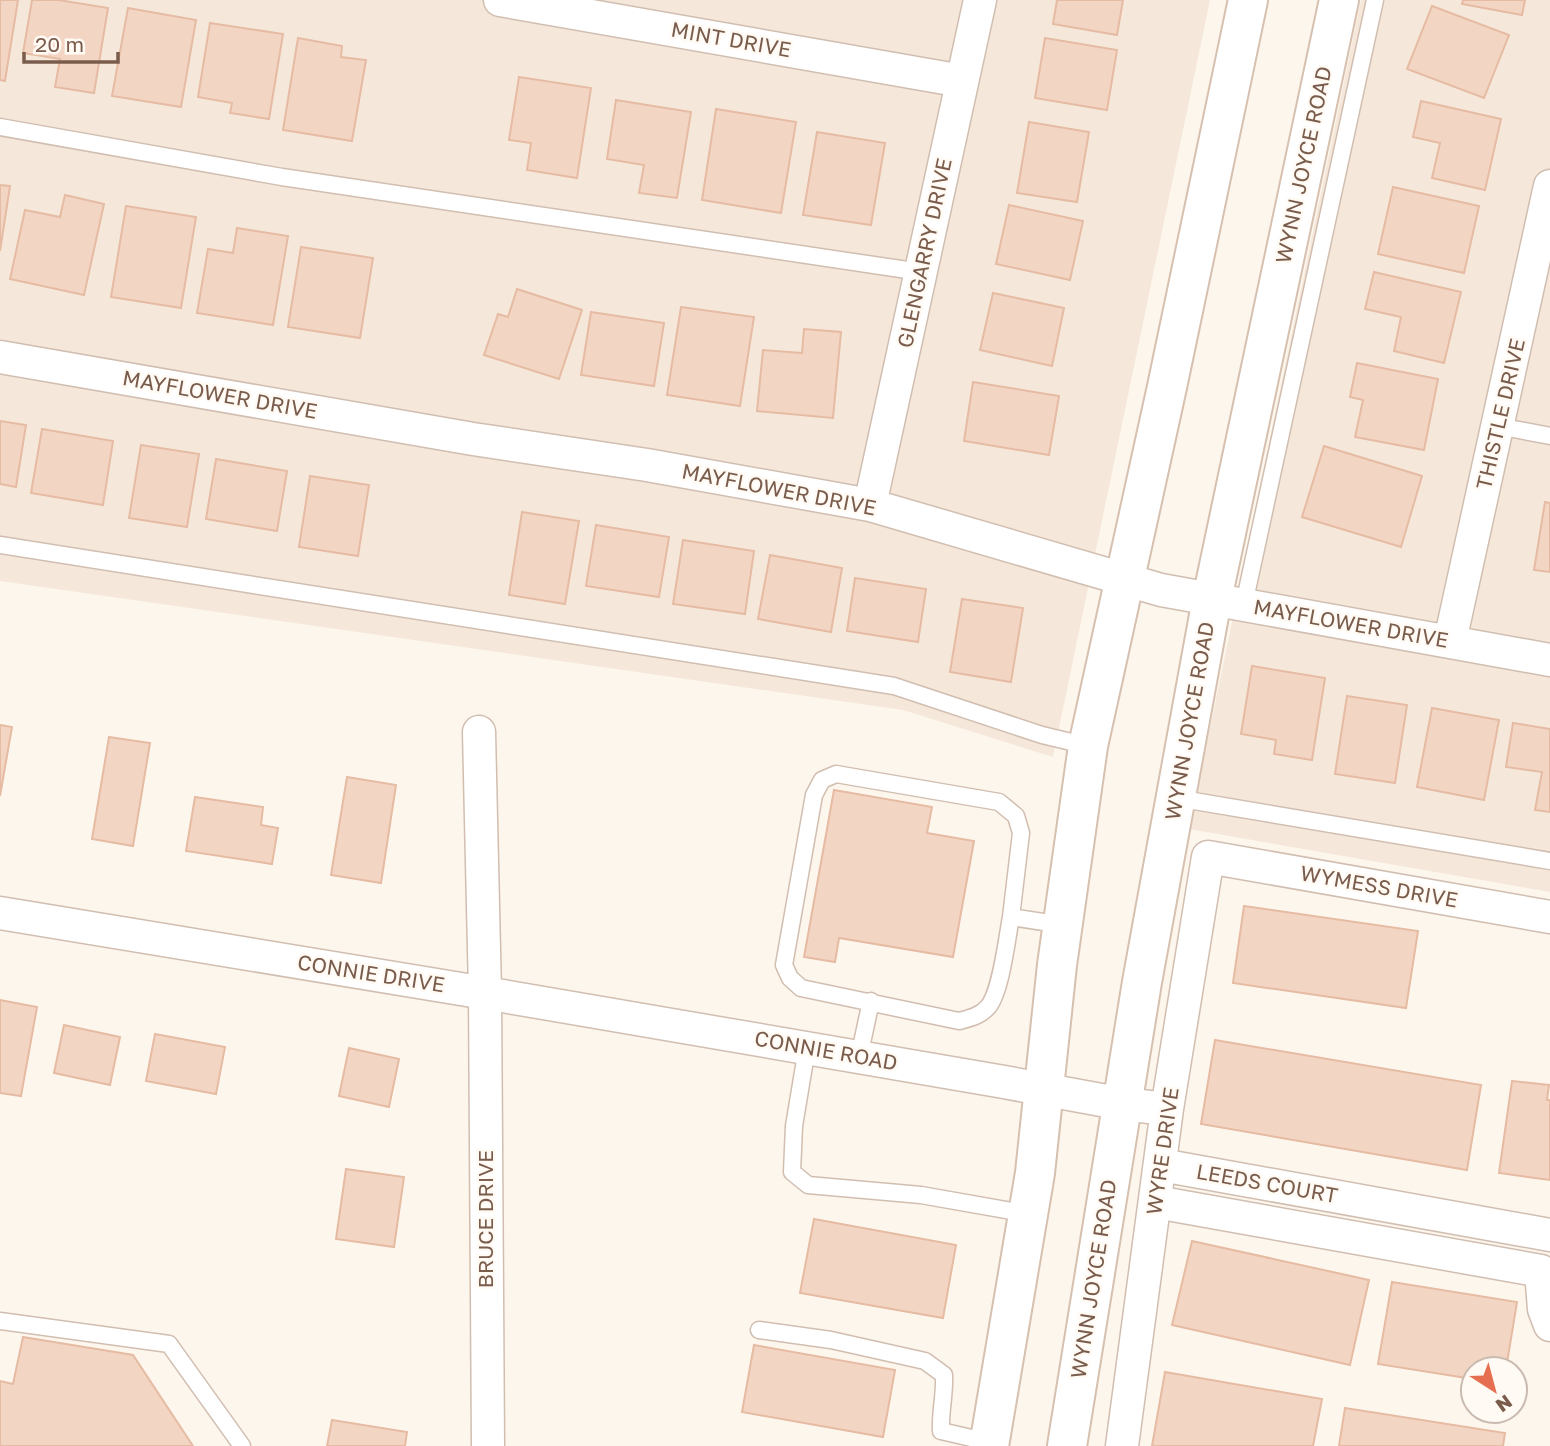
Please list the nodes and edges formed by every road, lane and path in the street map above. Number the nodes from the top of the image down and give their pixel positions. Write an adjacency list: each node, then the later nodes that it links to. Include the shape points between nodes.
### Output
1 (500, 0): 6 (street, MINT DRIVE)
2 (980, 0): 6 (street, GLENGARRY DRIVE)
3 (1248, 0): 16 (main road)
4 (1339, 0): 17 (main road, WYNN JOYCE ROAD)
5 (1375, 0): 17 (lane)
6 (962, 81): 10 (street, GLENGARRY DRIVE)
7 (0, 127): 10 (lane, via 282,177)
8 (1550, 186): 9 (street, THISTLE DRIVE)
9 (1546, 229): 12 (street, THISTLE DRIVE)
10 (921, 272): 14 (street, GLENGARRY DRIVE)
11 (0, 357): 14 (street, MAYFLOWER DRIVE)
12 (1498, 426): 13 (lane); 18 (street, THISTLE DRIVE)
13 (1550, 436)
14 (870, 505): 16 (street, MAYFLOWER DRIVE)
15 (0, 545): 21 (lane, via 894,686)
16 (1125, 578): 17 (street, MAYFLOWER DRIVE, via 1161,590); 21 (main road)
17 (1228, 602): 18 (street, MAYFLOWER DRIVE); 22 (main road, WYNN JOYCE ROAD)
18 (1450, 641): 19 (street, MAYFLOWER DRIVE)
19 (1550, 660)
20 (479, 732): 29 (street)
21 (1088, 746): 28 (main road)
22 (1177, 798): 24 (lane); 34 (main road, WYNN JOYCE ROAD)
23 (1209, 856): 27 (street, WYMESS DRIVE); 35 (street, WYRE DRIVE)
24 (1550, 861)
25 (0, 913): 29 (street, CONNIE DRIVE)
26 (1012, 917): 28 (lane); 30 (lane, via 996,993 977,1016 959,1021); 30 (lane, via 1021,833 1016,816 999,803 836,774 821,780 814,795 784,965 801,988)
27 (1550, 917)
28 (1063, 925): 33 (main road)
29 (485, 993): 31 (street, CONNIE ROAD); 48 (street, BRUCE DRIVE)
30 (871, 1001): 32 (lane)
31 (807, 1048): 32 (street, CONNIE ROAD); 39 (lane, via 794,1126 792,1172 808,1185 921,1195)
32 (859, 1057): 33 (street, CONNIE ROAD)
33 (1044, 1089): 34 (street, CONNIE ROAD); 39 (main road)
34 (1123, 1104): 35 (street, CONNIE ROAD); 49 (main road, WYNN JOYCE ROAD)
35 (1167, 1109): 36 (street, WYRE DRIVE)
36 (1161, 1165): 37 (street, WYRE DRIVE); 38 (street, LEEDS COURT)
37 (1156, 1202): 41 (street, LEEDS COURT); 50 (street, WYRE DRIVE)
38 (1372, 1203): 40 (street, LEEDS COURT); 41 (street)
39 (1028, 1214): 46 (main road)
40 (1549, 1235): 42 (street, LEEDS COURT)
41 (1366, 1240): 42 (street, LEEDS COURT)
42 (1541, 1271): 44 (street, LEEDS COURT)
43 (0, 1321): 47 (lane, via 169,1344)
44 (1550, 1325)
45 (759, 1331): 46 (lane, via 831,1339 925,1361 944,1375 941,1432)
46 (989, 1444)
47 (242, 1446)
48 (488, 1446)
49 (1067, 1446)
50 (1122, 1446)

